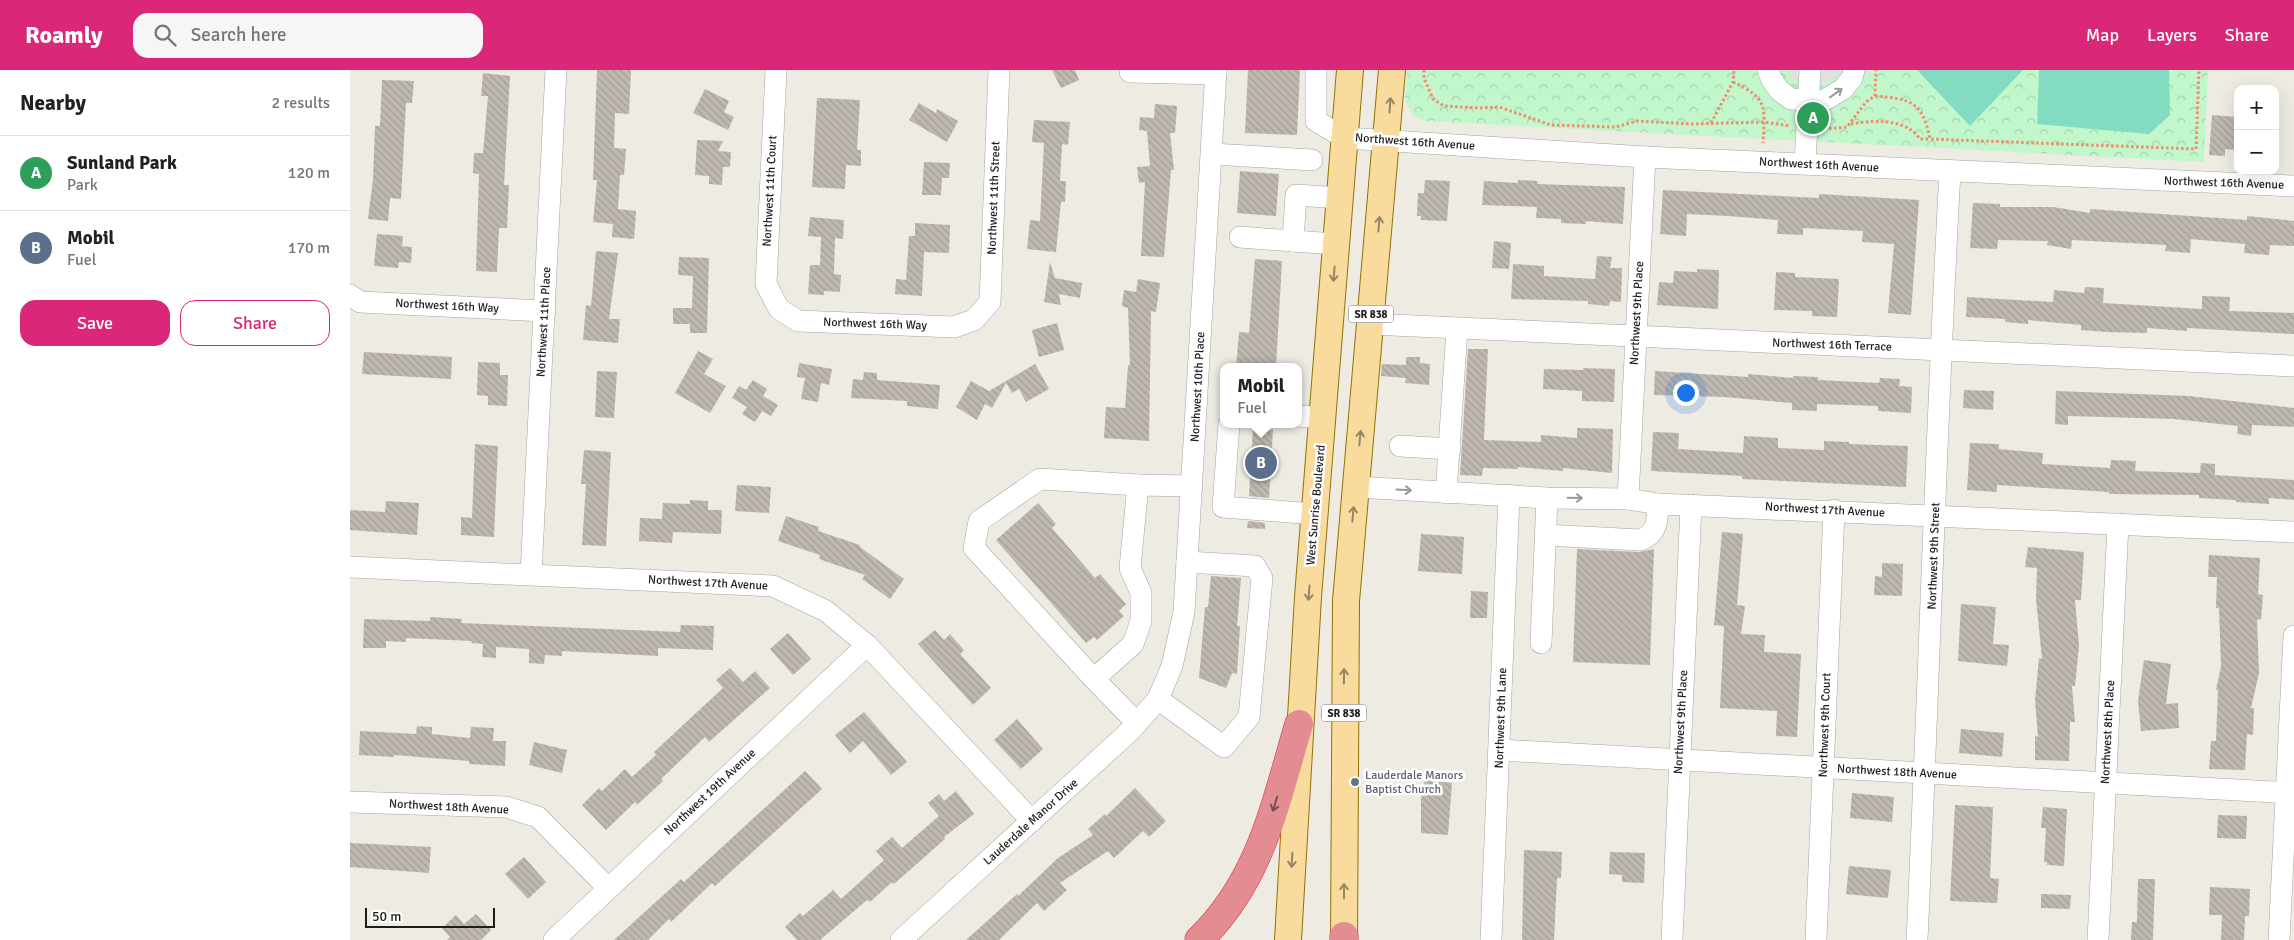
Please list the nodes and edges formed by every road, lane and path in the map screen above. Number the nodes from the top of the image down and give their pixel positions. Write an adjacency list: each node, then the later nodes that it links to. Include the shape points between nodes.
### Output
1 (556, 70): 39 (street, Northwest 11th Place)
2 (776, 70): 38 (street, Northwest 11th Court, via 766,284)
3 (999, 70): 40 (street, Northwest 11th Street, via 990,302)
4 (1316, 70): 23 (street, via 1316,121)
5 (1350, 70): 23 (main road, West Sunrise Boulevard / SR 838)
6 (1392, 70): 25 (main road, SR 838, one-way to 6)
7 (1424, 70): 20 (path, via 1432,99 1444,106 1499,107 1551,125 1616,127 1637,121)
8 (1734, 70): 16 (path)
9 (1768, 70): 18 (street, via 1780,91 1792,99)
10 (1810, 70): 18 (street)
11 (1854, 70): 18 (street, one-way to 11, via 1823,102 1834,96 1852,78)
12 (1876, 70): 17 (path)
13 (2199, 70): 24 (path, via 2196,149)
14 (1130, 72): 15 (street)
15 (1216, 72): 27 (street, Northwest 10th Place)
16 (1733, 82): 19 (path, via 1754,92 1760,102); 20 (path)
17 (1875, 96): 21 (path, via 1866,102); 24 (path, via 1900,98 1916,107 1925,117)
18 (1809, 101): 22 (street)
19 (1764, 122): 20 (path); 22 (path); 26 (path)
20 (1711, 123)
21 (1850, 124): 22 (path, via 1848,127); 24 (path, via 1871,121 1896,123 1916,132 1920,139)
22 (1807, 128): 30 (street)
23 (1345, 138): 25 (street, Northwest 16th Avenue); 33 (main road, West Sunrise Boulevard / SR 838)
24 (1930, 139)
25 (1387, 141): 28 (street, Northwest 16th Avenue); 41 (main road, SR 838, one-way to 25)
26 (1762, 148)
27 (1212, 154): 29 (street); 51 (street, Northwest 10th Place)
28 (1645, 157): 30 (street, Northwest 16th Avenue); 43 (street, Northwest 9th Place)
29 (1312, 160)
30 (1805, 163): 31 (street, Northwest 16th Avenue)
31 (1950, 171): 32 (street, Northwest 16th Avenue); 44 (street, Northwest 9th Street)
32 (2294, 186)
33 (1340, 198): 35 (street, via 1296,195); 36 (main road, West Sunrise Boulevard / SR 838)
34 (1240, 237): 35 (street)
35 (1293, 241): 36 (street)
36 (1336, 244): 46 (main road, West Sunrise Boulevard / SR 838, one-way to 46)
37 (350, 295): 39 (street, Northwest 16th Way, via 360,302)
38 (779, 310): 40 (street, Northwest 16th Way, via 798,321 954,327)
39 (545, 311): 67 (street, Northwest 11th Place)
40 (974, 320)
41 (1370, 324): 42 (street, Northwest 16th Terrace); 52 (main road, SR 838, one-way to 41)
42 (1457, 329): 43 (street, Northwest 16th Terrace); 49 (street)
43 (1636, 337): 44 (street, Northwest 16th Terrace); 56 (street, Northwest 9th Place)
44 (1940, 349): 45 (street, Northwest 16th Terrace); 61 (street, Northwest 9th Street)
45 (2294, 366)
46 (1310, 417): 60 (main road, West Sunrise Boulevard / SR 838)
47 (1229, 428): 60 (street, via 1223,507)
48 (1400, 446): 49 (street)
49 (1450, 449): 53 (street)
50 (1138, 484): 51 (street); 71 (street, via 1130,568 1141,593 1141,621 1133,644); 71 (street, via 1040,479 980,520 974,548)
51 (1192, 486): 65 (street, Northwest 10th Place)
52 (1356, 487): 53 (street, Northwest 17th Avenue, one-way to 53); 84 (main road, SR 838, one-way to 52, via 1346,600)
53 (1446, 492): 54 (street, Northwest 17th Avenue)
54 (1509, 495): 55 (street, Northwest 17th Avenue); 75 (street, Northwest 9th Lane)
55 (1547, 498): 56 (street, Northwest 17th Avenue, one-way to 56); 64 (street)
56 (1628, 499): 57 (street, Northwest 17th Avenue)
57 (1658, 504): 58 (street, Northwest 17th Avenue); 64 (street, via 1656,528 1647,538 1640,540)
58 (1691, 505): 59 (street, Northwest 17th Avenue); 76 (street, Northwest 9th Place)
59 (1834, 510): 61 (street, Northwest 17th Avenue); 77 (street, Northwest 9th Court)
60 (1315, 514): 74 (main road, West Sunrise Boulevard / SR 838, one-way to 74)
61 (1936, 516): 62 (street, Northwest 17th Avenue); 78 (street, Northwest 9th Street)
62 (2118, 524): 63 (street, Northwest 17th Avenue); 79 (street, Northwest 8th Place)
63 (2294, 532)
64 (1545, 535): 69 (street)
65 (1187, 562): 72 (street, Northwest 10th Place, via 1184,612 1172,666); 72 (street, via 1255,566 1262,578 1249,718 1224,747)
66 (350, 567): 67 (street, Northwest 17th Avenue)
67 (531, 574): 70 (street, Northwest 17th Avenue, via 773,586 826,611)
68 (2294, 636): 80 (street)
69 (1541, 643)
70 (868, 646): 82 (street, Northwest 17th Avenue); 83 (street, Northwest 19th Avenue)
71 (1094, 680): 73 (street)
72 (1158, 699): 73 (street, Lauderdale Manor Drive)
73 (1137, 723): 82 (street, Lauderdale Manor Drive)
74 (1299, 724): 87 (highway, one-way to 87, via 1255,862 1230,906); 88 (main road, West Sunrise Boulevard / SR 838, one-way to 88)
75 (1500, 750): 76 (street, Northwest 18th Avenue); 89 (street, Northwest 9th Lane)
76 (1679, 758): 77 (street, Northwest 18th Avenue); 90 (street, Northwest 9th Place)
77 (1823, 767): 78 (street, Northwest 18th Avenue); 91 (street, Northwest 9th Court)
78 (1925, 773): 79 (street, Northwest 18th Avenue); 92 (street, Northwest 9th Street)
79 (2105, 784): 80 (street, Northwest 18th Avenue); 93 (street, Northwest 8th Place)
80 (2291, 793): 94 (street)
81 (350, 802): 83 (street, Northwest 18th Avenue, via 506,807 538,817)
82 (1032, 821): 86 (street, Lauderdale Manor Drive)
83 (608, 888): 85 (street, Northwest 19th Avenue)
84 (1344, 939)
85 (554, 940)
86 (901, 940)
87 (1199, 940)
88 (1288, 940)
89 (1492, 940)
90 (1672, 940)
91 (1816, 940)
92 (1917, 940)
93 (2098, 940)
94 (2279, 940)

